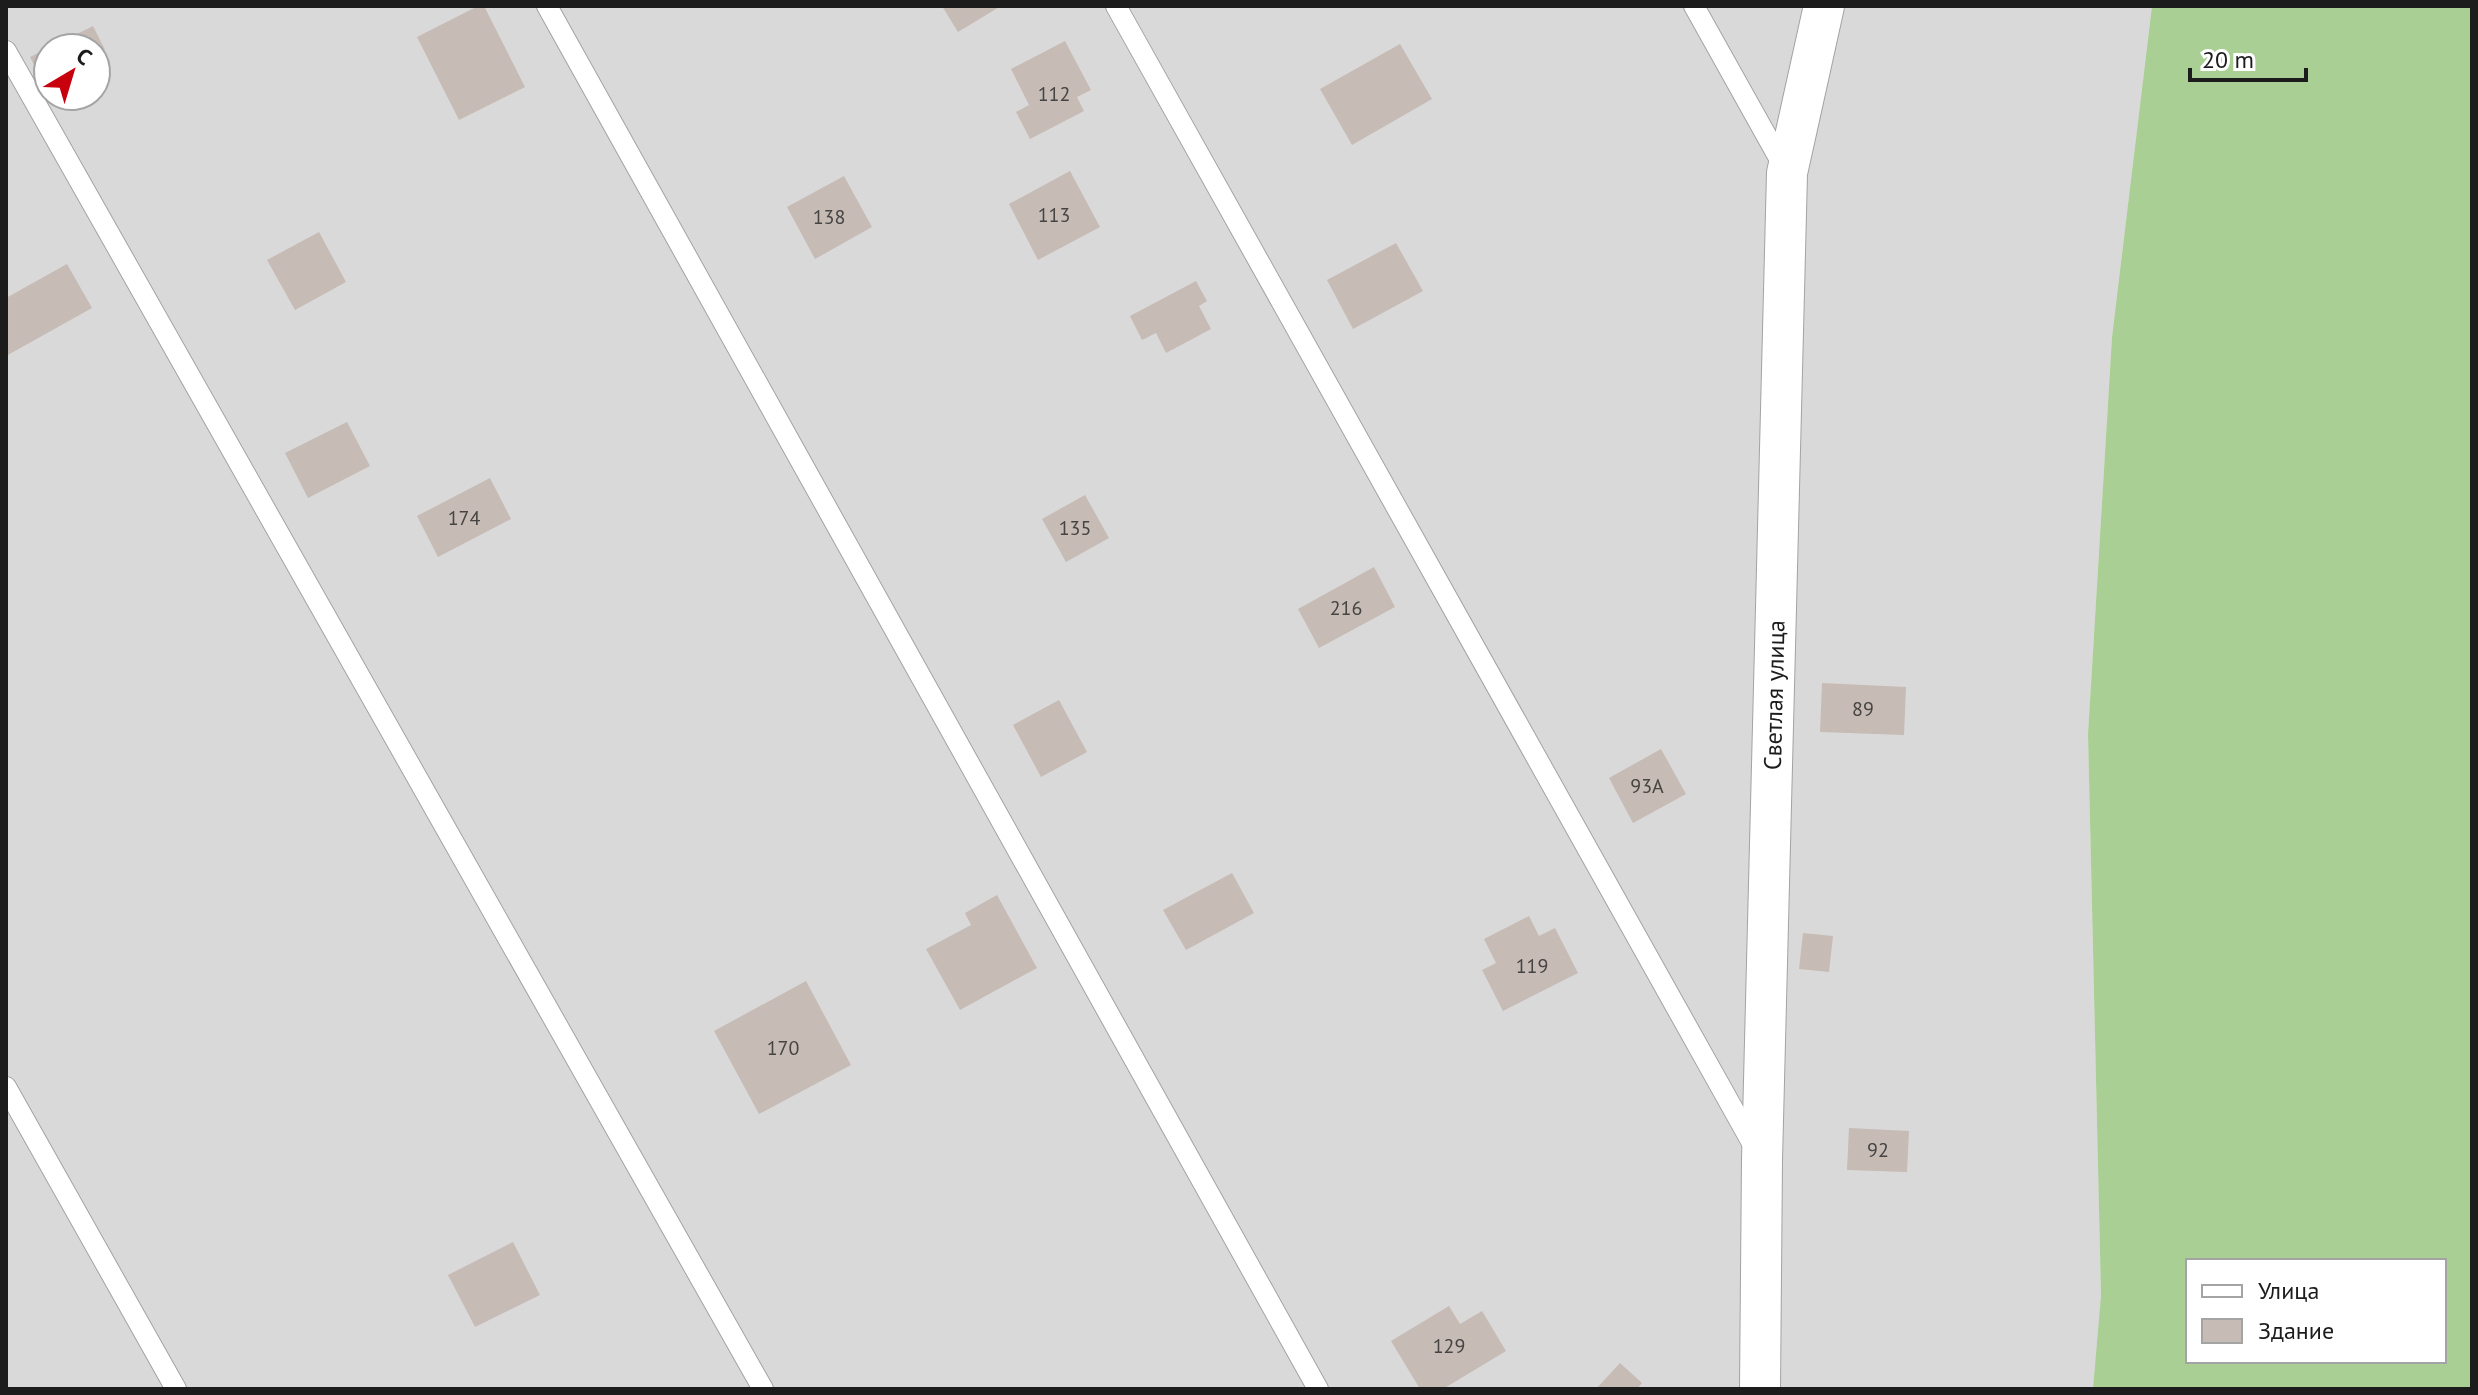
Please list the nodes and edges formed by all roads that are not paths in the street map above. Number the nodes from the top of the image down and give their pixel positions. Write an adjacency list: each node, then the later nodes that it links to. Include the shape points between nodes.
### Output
1 (547, 6): 11 (lane)
2 (1116, 6): 8 (lane)
3 (1694, 6): 6 (lane)
4 (1824, 6): 6 (street, Светлая улица)
5 (6, 51): 10 (lane)
6 (1787, 173): 8 (street, Светлая улица)
7 (6, 1087): 9 (lane)
8 (1762, 1160): 12 (street, Светлая улица)
9 (176, 1389)
10 (763, 1389)
11 (1318, 1389)
12 (1760, 1389)

